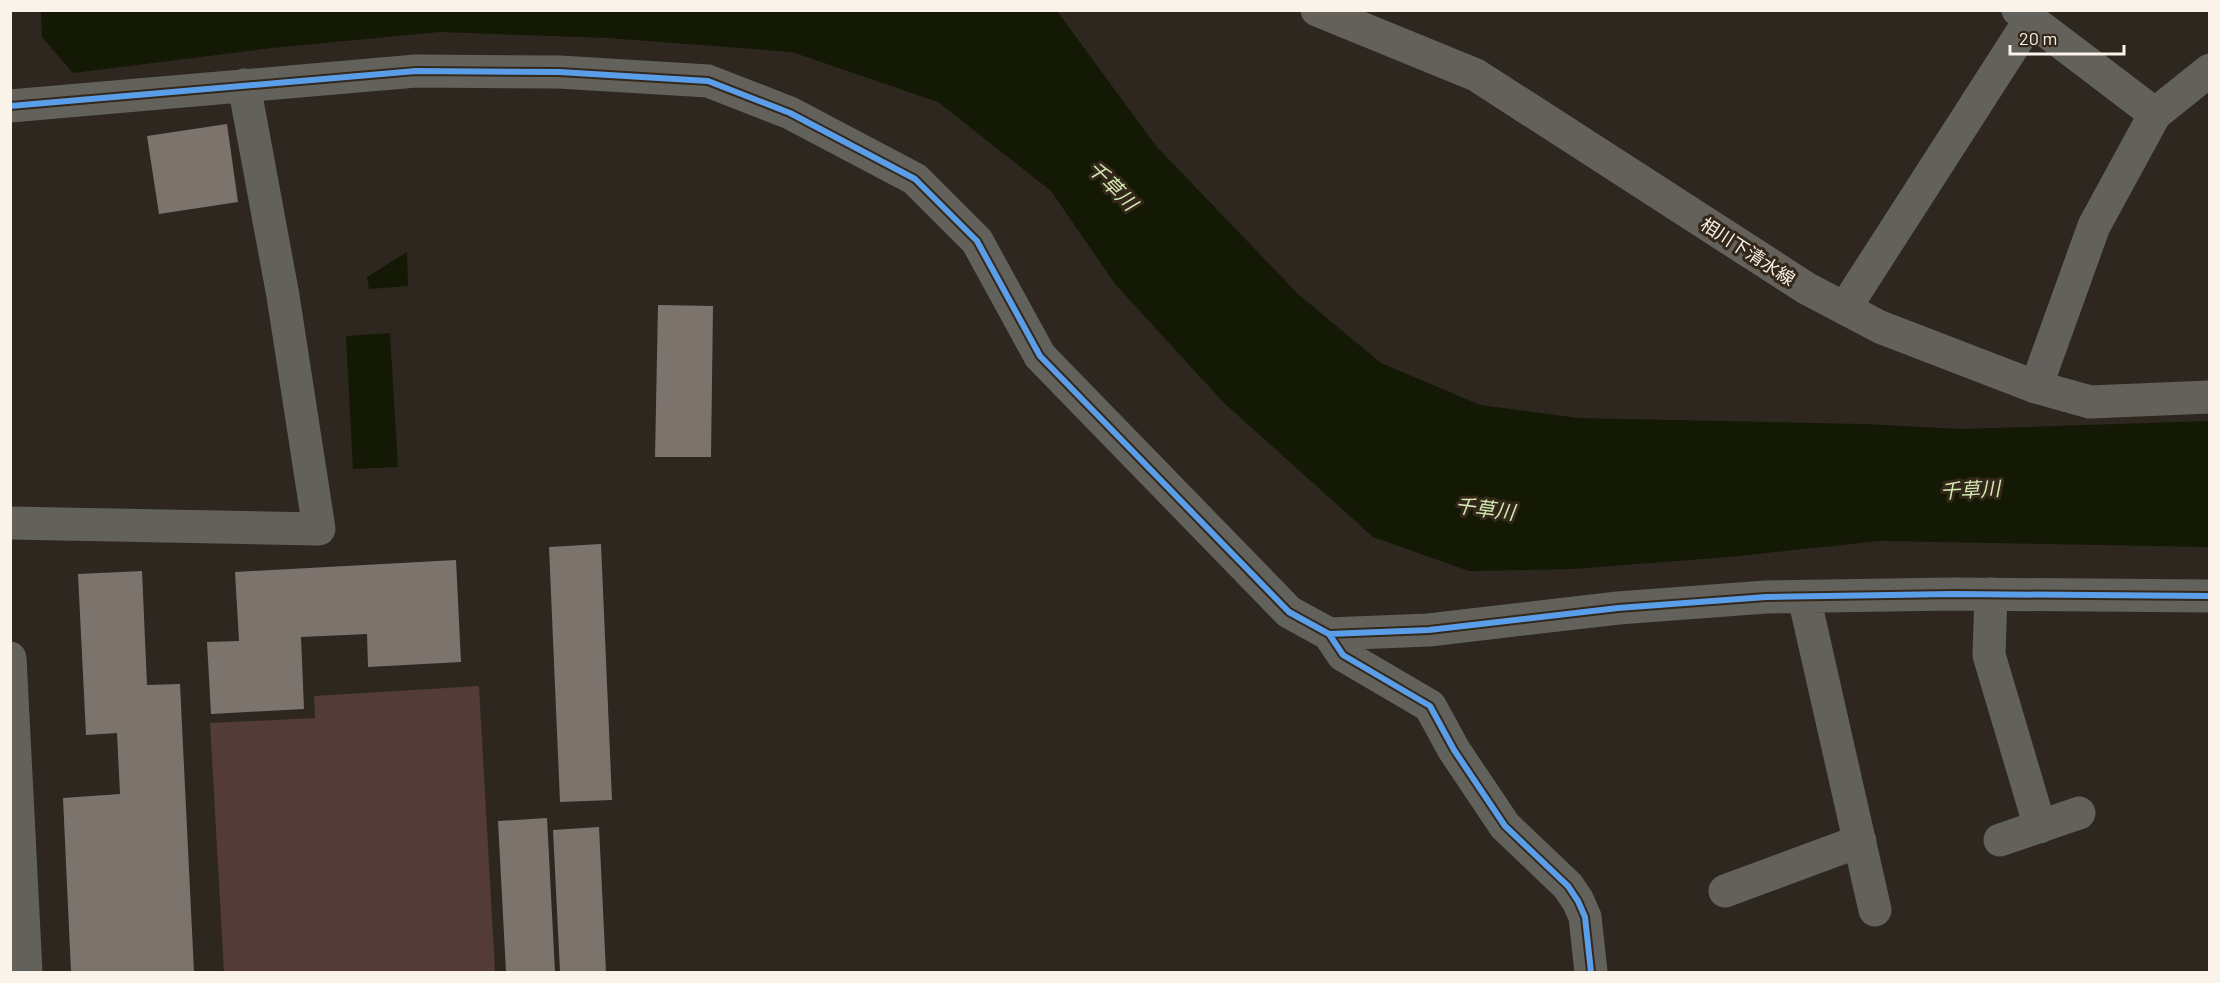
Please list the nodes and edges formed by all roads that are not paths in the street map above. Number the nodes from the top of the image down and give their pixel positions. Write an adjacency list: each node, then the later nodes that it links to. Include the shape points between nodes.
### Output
1 (1317, 10): 7 (main road, 相川下清水線, via 1476,75 1806,288)
2 (2024, 15): 6 (street); 7 (street)
3 (2210, 70): 6 (street)
4 (244, 85): 5 (street); 10 (street, via 320,529); 14 (street, via 416,71 559,72 708,81 849,142 915,179 977,241 1040,356 1289,612)
5 (10, 106)
6 (2155, 114): 8 (street, via 2094,226)
7 (1845, 308): 8 (main road, 相川下清水線, via 1880,327)
8 (2036, 387): 9 (main road, 相川下清水線, via 2090,402)
9 (2210, 397)
10 (10, 523)
11 (1990, 594): 12 (street); 13 (street); 18 (street, via 1989,655)
12 (2210, 596)
13 (1804, 597): 14 (street, via 1618,608 1429,630); 20 (street)
14 (1329, 634): 24 (street, via 1343,655 1430,706 1505,826 1568,886 1578,901 1585,917)
15 (10, 658): 17 (street)
16 (2079, 813): 18 (street)
17 (14, 815): 23 (street)
18 (2040, 827): 19 (street)
19 (2001, 840)
20 (1860, 841): 21 (street); 22 (street)
21 (1725, 891)
22 (1875, 910)
23 (26, 972)
24 (1592, 972)

